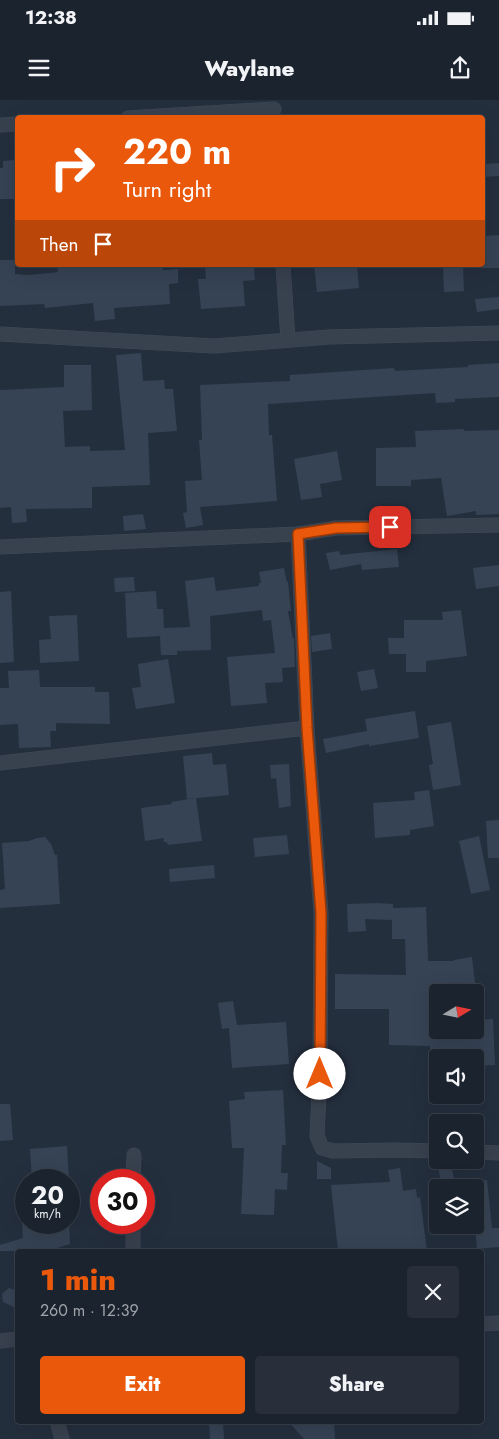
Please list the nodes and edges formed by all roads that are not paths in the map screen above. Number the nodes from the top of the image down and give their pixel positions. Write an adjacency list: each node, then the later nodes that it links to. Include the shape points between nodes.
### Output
1 (274, 109): 2 (street)
2 (177, 115)
3 (15, 124): 4 (street)
4 (0, 125)
5 (283, 267): 8 (street)
6 (499, 333): 8 (street)
7 (0, 334): 8 (street, via 214,346)
8 (288, 340)
9 (499, 525): 10 (street, via 336,528)
10 (298, 534): 11 (street); 12 (street)
11 (0, 548)
12 (307, 728): 13 (street); 14 (street, via 321,913 317,1136 322,1148 333,1151)
13 (0, 763)
14 (429, 1151)
15 (484, 1152): 16 (street)
16 (499, 1153)
17 (134, 1155): 18 (street)
18 (133, 1169)
19 (133, 1234): 20 (street)
20 (133, 1249)
21 (499, 1323): 22 (street)
22 (484, 1324)
23 (15, 1339): 24 (street)
24 (0, 1341)
25 (58, 1424): 26 (street)
26 (62, 1439)

